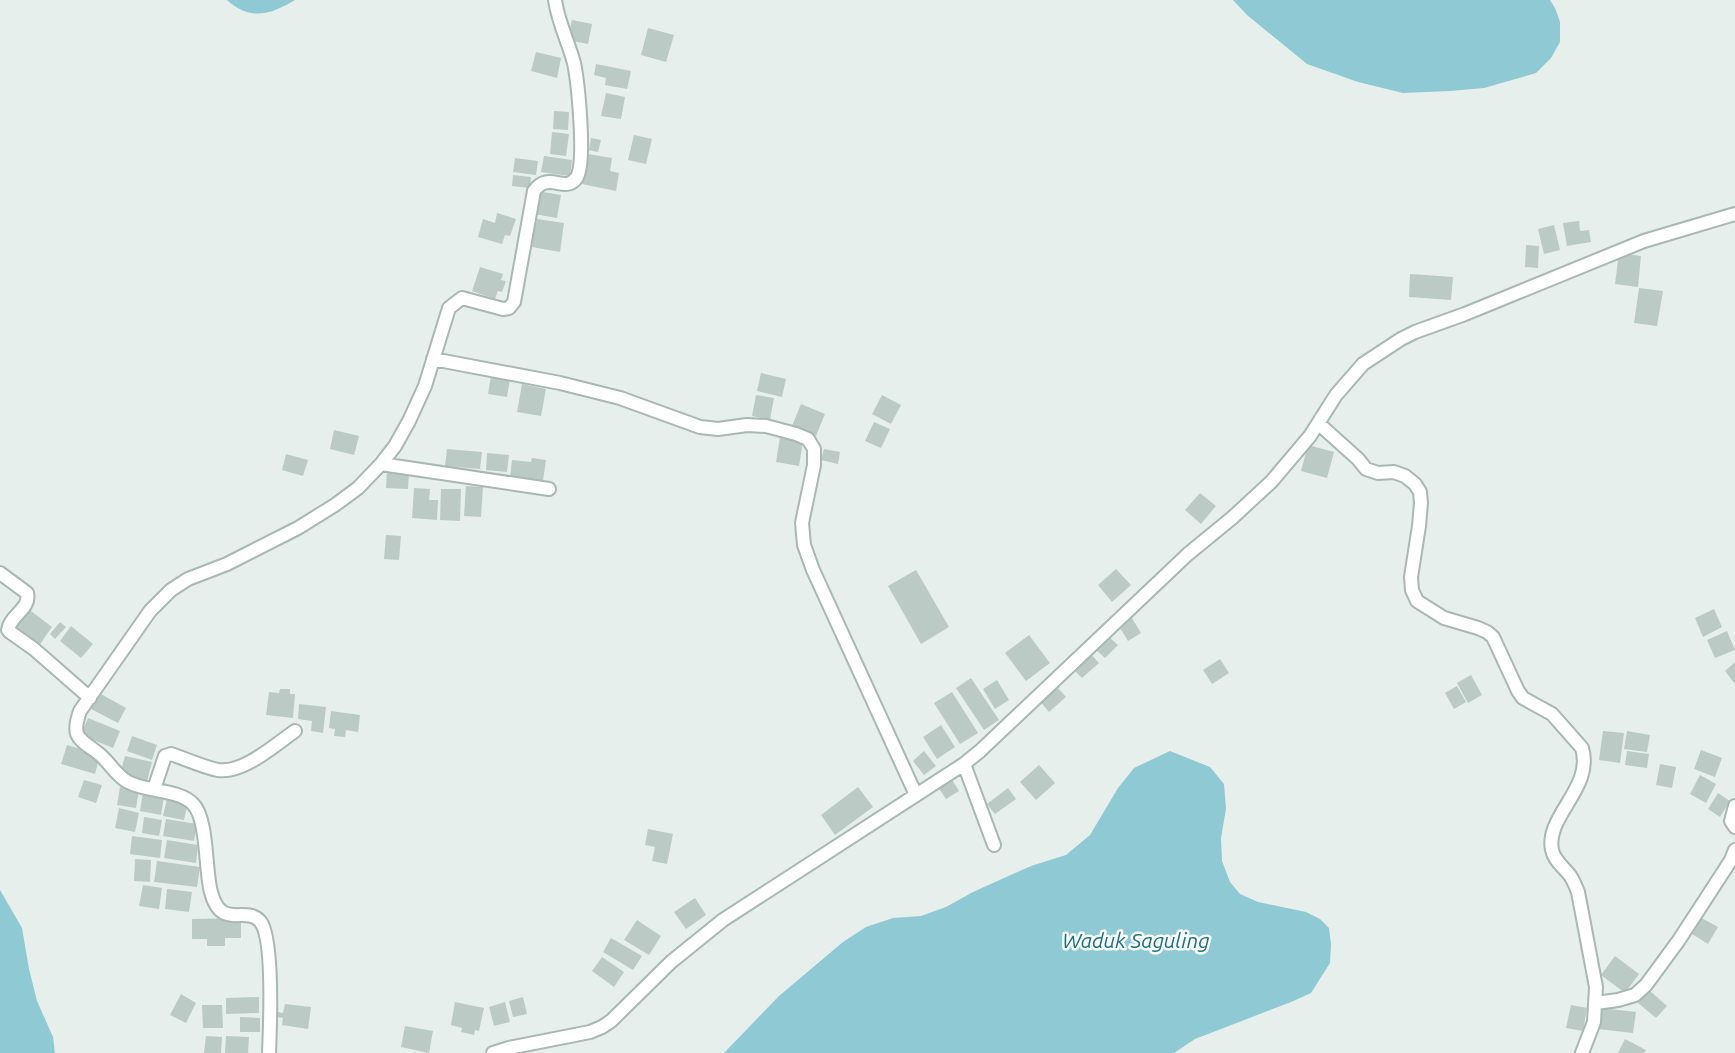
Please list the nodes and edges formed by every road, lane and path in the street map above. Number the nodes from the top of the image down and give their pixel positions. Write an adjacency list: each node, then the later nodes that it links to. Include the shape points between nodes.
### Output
1 (555, 0): 3 (street, via 574,64 581,139 577,177 571,183 546,181 534,191 514,302 503,309 468,298 456,302)
2 (1735, 214): 4 (street, via 1644,241 1401,339 1363,364)
3 (433, 359): 5 (street, via 409,422); 12 (street, via 561,383 700,426 766,426 808,439 814,465 802,523 804,545)
4 (1319, 424): 10 (street, via 1271,482); 17 (street, via 1366,469 1405,475 1415,484 1421,503 1410,577 1417,601 1444,618 1488,632 1523,698 1552,714 1582,748 1583,773 1557,823 1551,848 1578,892)
5 (381, 464): 6 (street); 8 (street, via 358,488 317,516 171,590 150,611)
6 (549, 489)
7 (0, 573): 8 (street, via 29,599 8,630)
8 (90, 698): 11 (street, via 75,724 81,742 101,754 128,782)
9 (295, 731): 11 (street, via 250,762 231,769 219,770 168,755 162,759)
10 (964, 764): 12 (street); 15 (street)
11 (154, 789): 18 (street, via 191,802 198,811 210,891 217,907 223,913 262,923 270,962)
12 (916, 794): 19 (street, via 723,920 602,1027)
13 (1735, 806): 14 (street, via 1731,821)
14 (1735, 827)
15 (993, 845)
16 (1735, 850): 17 (street, via 1646,985 1635,995)
17 (1596, 1003): 20 (street)
18 (269, 1053)
19 (493, 1053)
20 (1582, 1053)

